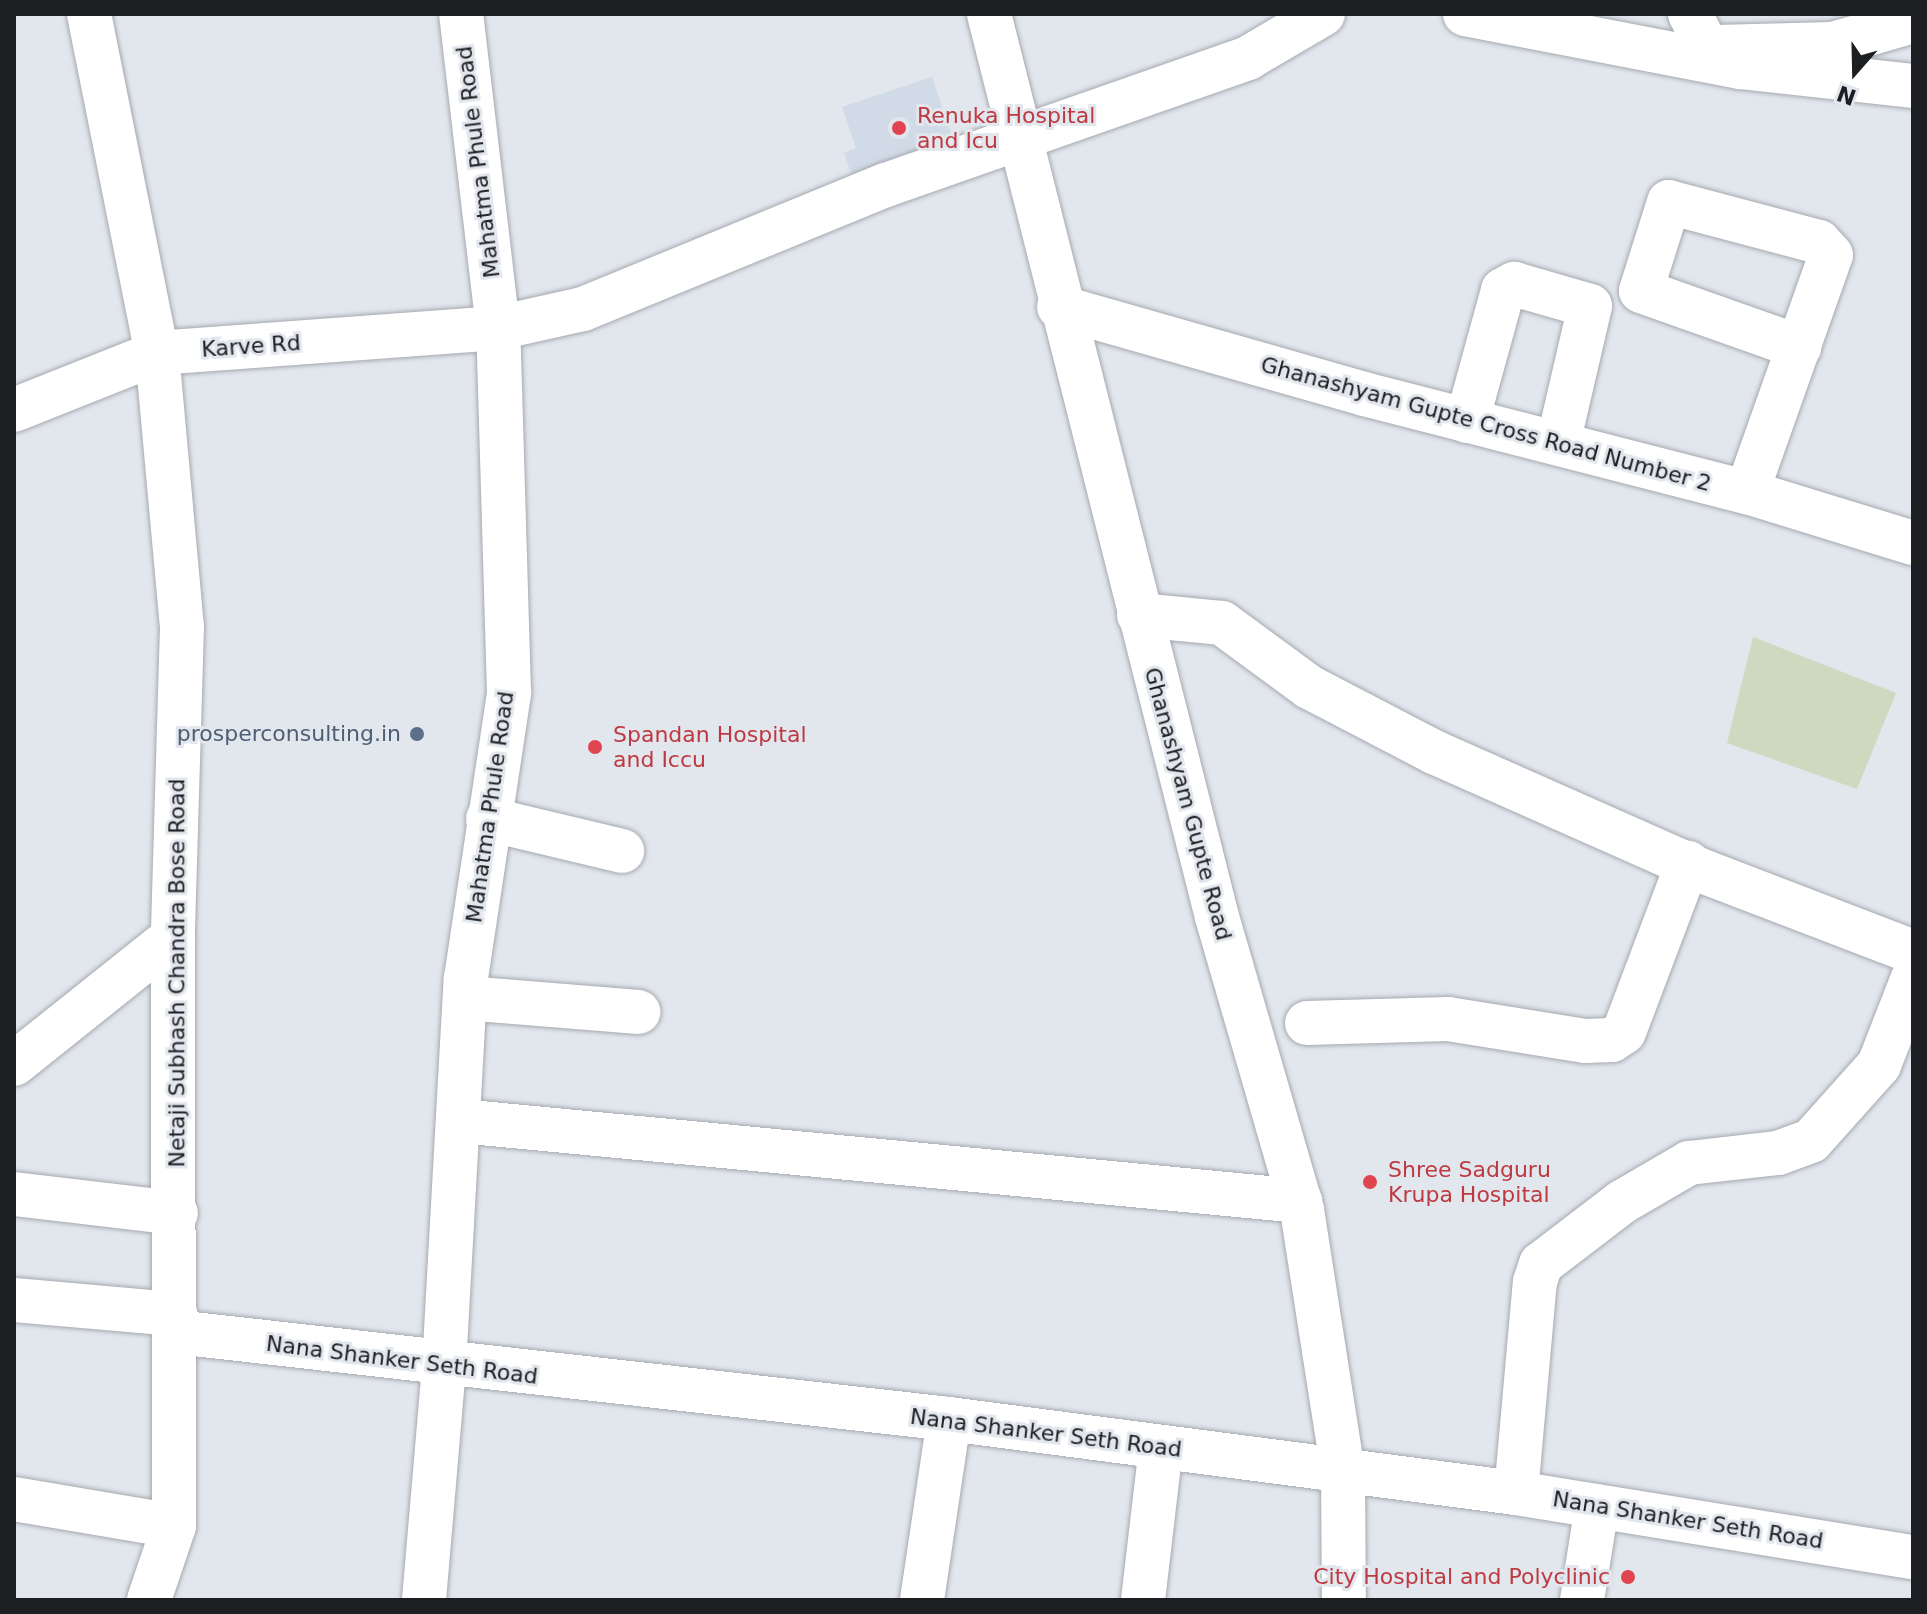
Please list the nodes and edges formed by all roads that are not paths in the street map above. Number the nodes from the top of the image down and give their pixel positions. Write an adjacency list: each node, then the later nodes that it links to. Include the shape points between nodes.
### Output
1 (89, 14): 16 (street, Netaji Subhash Chandra Bose Road)
2 (461, 14): 14 (street, Mahatma Phule Road)
3 (989, 14): 12 (street, Ghanashyam Gupte Road)
4 (1323, 14): 12 (street, Karve Rd, via 1248,58)
5 (1465, 14): 11 (street, via 1741,67)
6 (1493, 14): 7 (street)
7 (1510, 14)
8 (1690, 14): 10 (street, via 1705,43 1714,47)
9 (1913, 21): 10 (street)
10 (1827, 29)
11 (1913, 86)
12 (1016, 139): 13 (street, Ghanashyam Gupte Road); 14 (street, Karve Rd, via 886,185 583,309)
13 (1059, 307): 18 (street, Ghanashyam Gupte Cross Road Number 2); 22 (street, Ghanashyam Gupte Road)
14 (498, 328): 16 (street, Karve Rd); 23 (street, Mahatma Phule Road, via 509,692)
15 (1799, 347): 20 (street)
16 (157, 353): 17 (street, Karve Rd); 26 (street, Netaji Subhash Chandra Bose Road, via 182,626)
17 (14, 410)
18 (1467, 421): 19 (street, Ghanashyam Gupte Cross Road Number 2); 19 (street, via 1503,290 1514,284 1590,306)
19 (1558, 443): 20 (street, Ghanashyam Gupte Cross Road Number 2)
20 (1747, 492): 21 (street, Ghanashyam Gupte Cross Road Number 2)
21 (1913, 543)
22 (1139, 615): 25 (street, via 1222,623 1309,687 1351,710); 35 (street, Ghanashyam Gupte Road, via 1217,917)
23 (488, 819): 24 (street); 29 (street, Mahatma Phule Road)
24 (622, 851)
25 (1688, 863): 27 (street); 31 (street, via 1624,1032 1612,1040 1585,1041 1448,1019)
26 (173, 937): 32 (street); 36 (street, Netaji Subhash Chandra Bose Road)
27 (1913, 952)
28 (1913, 978): 43 (street, via 1879,1065 1811,1141 1778,1153 1689,1163 1622,1202 1541,1264 1535,1282)
29 (465, 998): 30 (street); 33 (street, Mahatma Phule Road)
30 (638, 1012)
31 (1307, 1023)
32 (14, 1064)
33 (460, 1121): 35 (street); 39 (street, Mahatma Phule Road)
34 (14, 1194): 36 (street)
35 (1300, 1201): 42 (street, Ghanashyam Gupte Road)
36 (176, 1213): 38 (street, Netaji Subhash Chandra Bose Road)
37 (14, 1300): 38 (street, Nana Shanker Seth Road)
38 (176, 1323): 39 (street, Nana Shanker Seth Road); 46 (street, Netaji Subhash Chandra Bose Road)
39 (444, 1366): 40 (street, Nana Shanker Seth Road); 49 (street, Mahatma Phule Road)
40 (949, 1419): 41 (street, Nana Shanker Seth Road); 50 (street)
41 (1161, 1447): 42 (street, Nana Shanker Seth Road); 51 (street)
42 (1343, 1472): 43 (street, Nana Shanker Seth Road); 52 (street, Ghanashyam Gupte Road)
43 (1516, 1493): 45 (street, Nana Shanker Seth Road)
44 (14, 1499): 46 (street)
45 (1597, 1506): 47 (street, Nana Shanker Seth Road); 53 (street)
46 (174, 1526): 48 (street, Netaji Subhash Chandra Bose Road)
47 (1913, 1557)
48 (149, 1600)
49 (424, 1600)
50 (922, 1600)
51 (1143, 1600)
52 (1344, 1600)
53 (1582, 1600)

